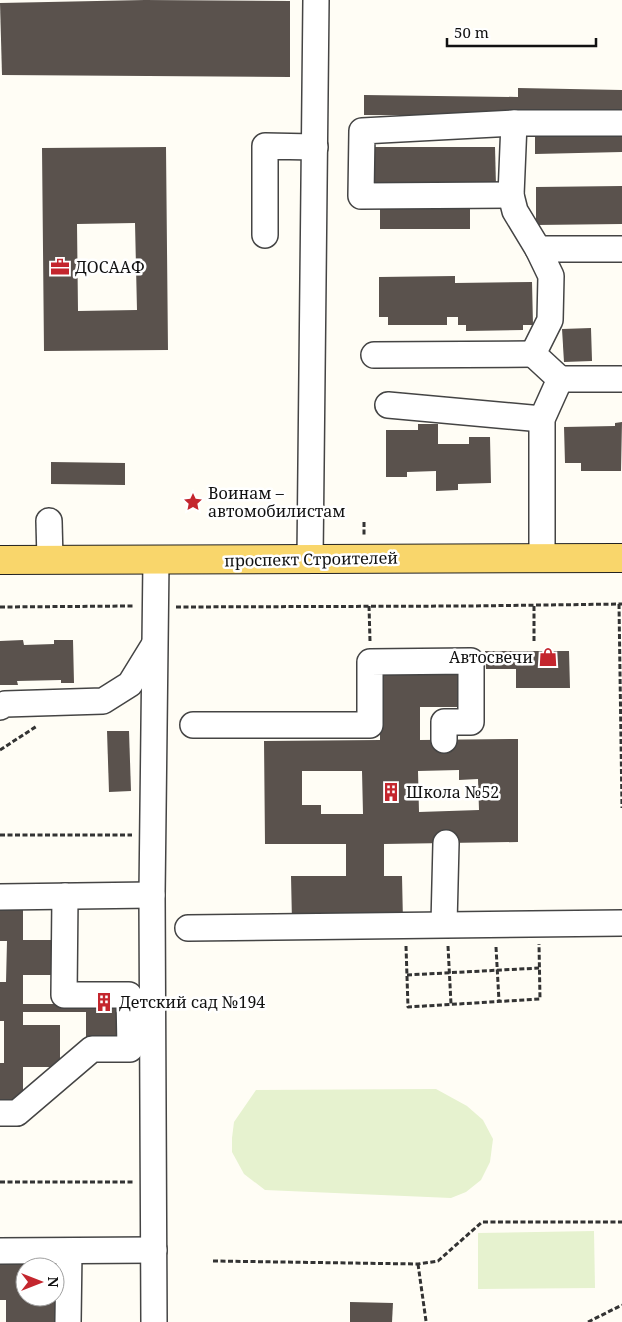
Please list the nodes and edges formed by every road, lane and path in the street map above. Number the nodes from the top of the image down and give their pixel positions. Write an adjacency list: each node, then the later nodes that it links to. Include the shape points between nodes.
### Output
1 (316, 0): 4 (street)
2 (514, 123): 3 (street); 5 (street); 5 (street, via 362,131 361,196)
3 (622, 123)
4 (315, 155): 6 (street, via 266,146); 20 (street)
5 (510, 194): 7 (street, via 515,211)
6 (265, 235)
7 (538, 249): 8 (street); 9 (street, via 551,276 550,320)
8 (622, 249)
9 (533, 354): 10 (street); 11 (street)
10 (374, 355)
11 (560, 379): 12 (street); 14 (street)
12 (622, 379)
13 (388, 405): 14 (street)
14 (542, 419): 18 (street)
15 (49, 521): 22 (street)
16 (364, 522): 17 (path)
17 (364, 540)
18 (542, 557): 19 (main road, проспект Строителей); 20 (main road, проспект Строителей)
19 (622, 558)
20 (310, 559): 23 (main road, проспект Строителей)
21 (0, 560): 22 (main road, проспект Строителей)
22 (50, 560): 23 (main road, проспект Строителей)
23 (156, 561): 28 (street)
24 (620, 604): 25 (path); 37 (path)
25 (534, 605): 26 (path); 29 (path)
26 (369, 606): 28 (path); 31 (path)
27 (0, 607): 28 (path)
28 (154, 607): 30 (street)
29 (534, 641)
30 (154, 645): 32 (street, via 130,684 103,701); 39 (street)
31 (370, 662): 34 (street, via 370,725); 35 (street, via 471,661 471,722 444,722)
32 (53, 703): 33 (street, via 5,704); 36 (path, via 37,726)
33 (0, 707)
34 (193, 725)
35 (444, 740)
36 (0, 750)
37 (622, 808)
38 (0, 835): 39 (path)
39 (152, 835): 41 (street)
40 (446, 843): 48 (street)
41 (152, 895): 42 (street); 58 (street)
42 (65, 896): 43 (street); 56 (street, via 64,995 129,995 130,1049 92,1049 17,1113)
43 (0, 897)
44 (538, 923): 45 (street); 48 (street); 50 (path)
45 (622, 923)
46 (405, 925): 47 (street); 48 (street); 53 (path)
47 (188, 928)
48 (446, 932): 52 (path)
49 (495, 938): 51 (path)
50 (540, 968): 51 (path); 54 (path, via 540,999)
51 (497, 971): 52 (path); 54 (path)
52 (450, 973): 53 (path); 55 (path)
53 (407, 976): 55 (path, via 408,1007)
54 (499, 1002): 55 (path)
55 (451, 1005)
56 (0, 1113)
57 (0, 1182): 58 (path)
58 (154, 1182): 60 (street)
59 (622, 1222): 64 (path, via 482,1222 438,1261)
60 (154, 1250): 62 (street); 67 (street)
61 (0, 1251): 62 (street)
62 (69, 1251): 66 (street)
63 (213, 1261): 64 (path)
64 (418, 1264): 68 (path)
65 (622, 1305): 69 (path)
66 (68, 1322)
67 (154, 1322)
68 (426, 1322)
69 (588, 1322)

